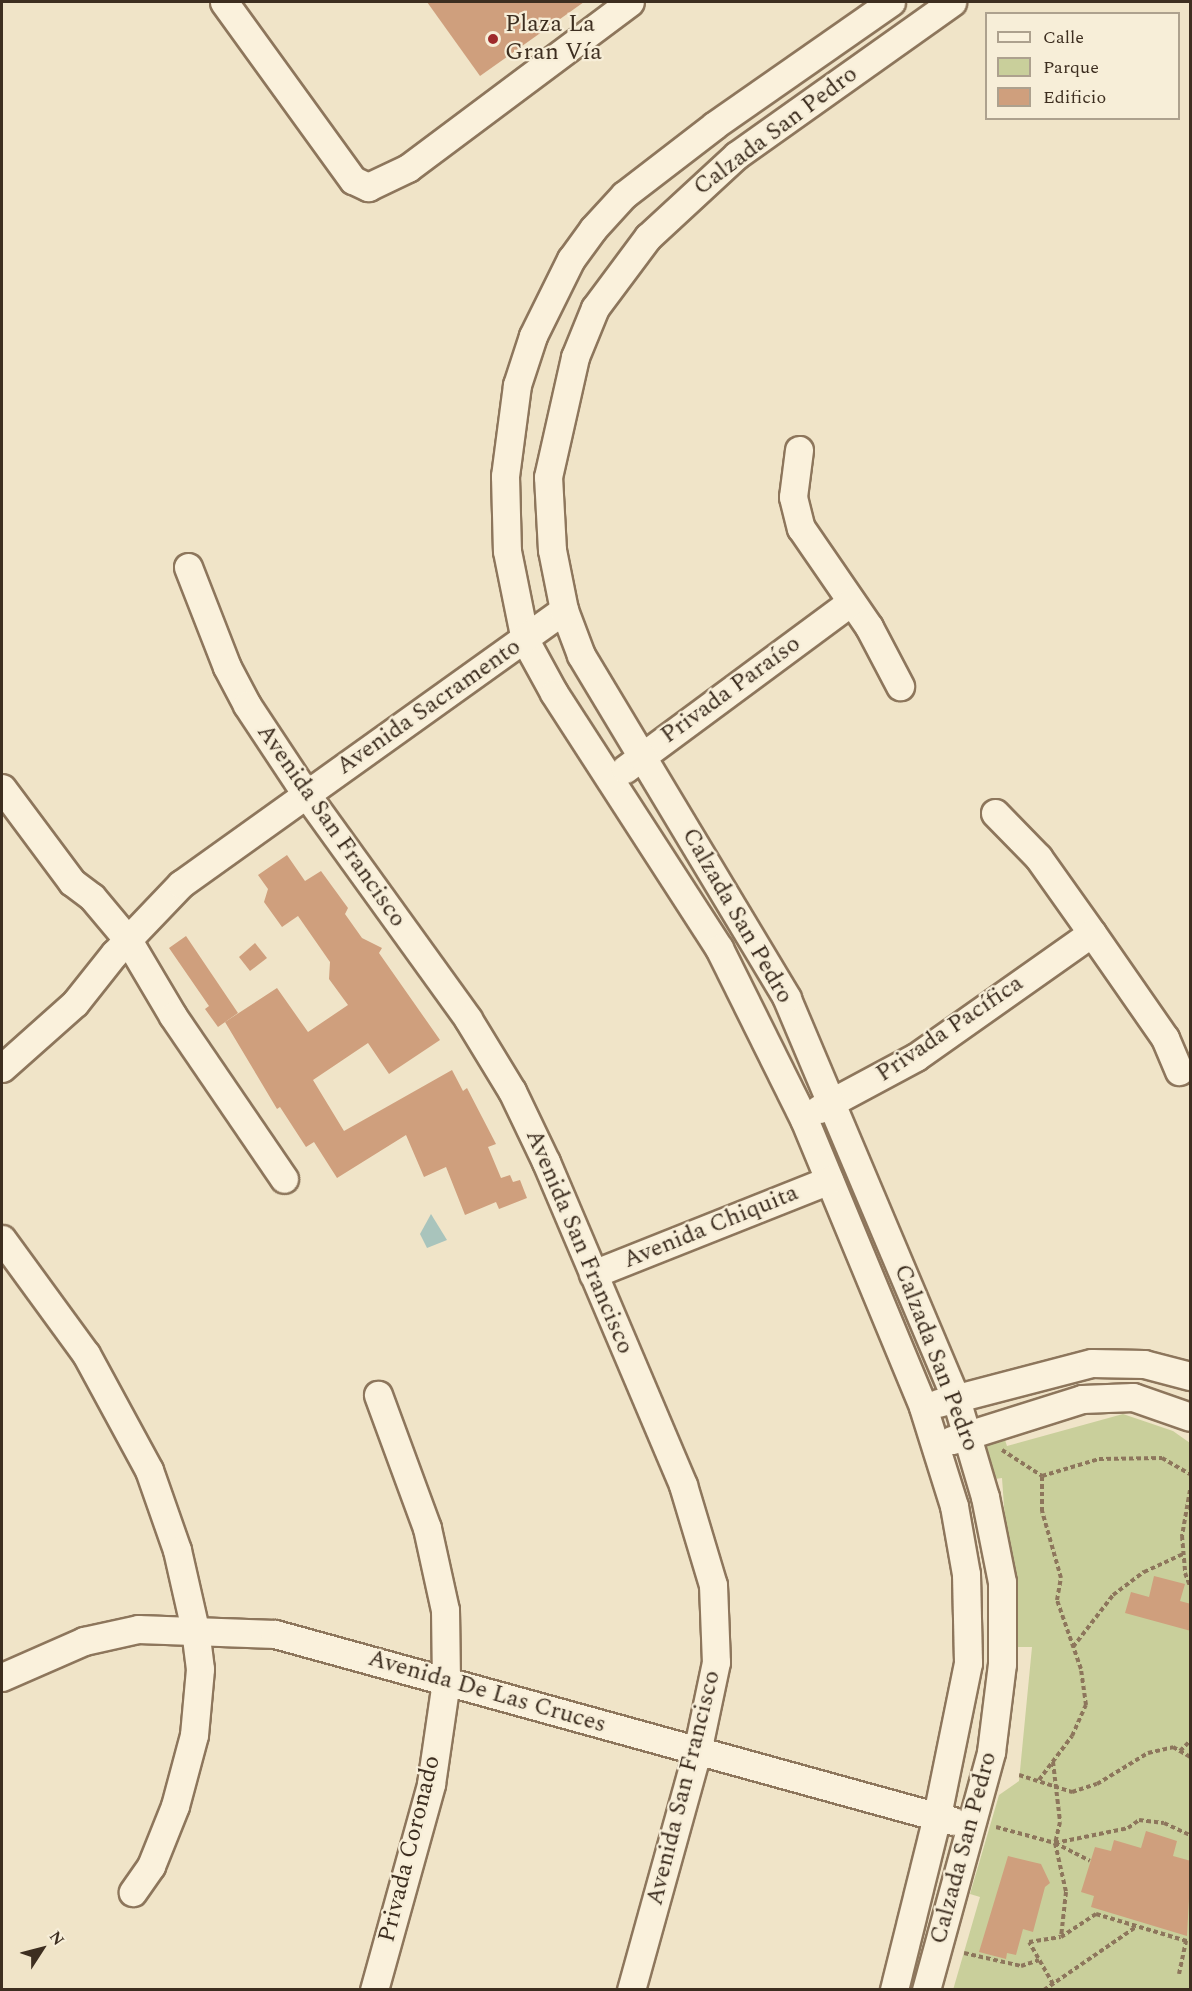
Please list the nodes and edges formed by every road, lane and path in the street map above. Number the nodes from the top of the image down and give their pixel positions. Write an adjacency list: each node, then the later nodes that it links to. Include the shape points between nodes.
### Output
1 (224, 2): 2 (street, via 353,180 368,187 408,168)
2 (630, 2)
3 (891, 2): 5 (street, Calzada San Pedro)
4 (952, 2): 6 (street, Calzada San Pedro)
5 (716, 124): 6 (street); 11 (street, Calzada San Pedro, via 624,195 592,229 571,259 533,336 518,385 505,476 507,551)
6 (737, 155): 10 (street, Calzada San Pedro, via 684,201 620,270 595,308 574,357 548,477 552,550)
7 (799, 450): 9 (street, via 794,511)
8 (188, 567): 16 (street, Avenida San Francisco, via 247,705)
9 (851, 602): 12 (street, via 885,653); 13 (street, Privada Paraíso)
10 (564, 610): 11 (street, Avenida Sacramento); 13 (street, Calzada San Pedro, via 581,655)
11 (525, 640): 14 (street, Calzada San Pedro, via 554,693); 16 (street, Avenida Sacramento)
12 (900, 686)
13 (640, 758): 14 (street, Privada Paraíso); 22 (street, Calzada San Pedro, via 710,864 772,971)
14 (611, 778): 23 (street, Calzada San Pedro, via 719,948)
15 (2, 788): 19 (street, via 72,882 80,904)
16 (306, 794): 19 (street, Avenida Sacramento, via 181,884); 27 (street, Avenida San Francisco, via 468,1019 501,1073 546,1161)
17 (995, 813): 18 (street, via 1038,857)
18 (1092, 933): 21 (street, via 1169,1044); 22 (street, Privada Pacífica, via 916,1057)
19 (121, 947): 20 (street, Avenida Sacramento, via 75,1004); 24 (street, via 150,1002 173,1016)
20 (2, 1068)
21 (1179, 1071)
22 (833, 1101): 23 (street, Privada Pacífica); 30 (street, Calzada San Pedro)
23 (804, 1119): 25 (street, Calzada San Pedro)
24 (284, 1179)
25 (829, 1180): 27 (street, Avenida Chiquita); 31 (street, Calzada San Pedro)
26 (2, 1239): 41 (street, via 87,1354 140,1450 177,1550)
27 (593, 1274): 47 (street, Avenida San Francisco, via 683,1485 713,1585 716,1662)
28 (1191, 1376): 30 (street, via 1143,1364 1092,1362)
29 (378, 1395): 44 (street, Privada Coronado, via 427,1528 445,1610)
30 (956, 1399): 31 (street); 33 (street, Calzada San Pedro)
31 (923, 1407): 34 (street, Calzada San Pedro)
32 (1191, 1417): 33 (street, via 1133,1397 1082,1399)
33 (968, 1435): 34 (street); 54 (street, Calzada San Pedro, via 985,1497 1002,1593 1002,1664)
34 (937, 1446): 53 (street, Calzada San Pedro, via 954,1506 966,1574 968,1663)
35 (995, 1446): 37 (path)
36 (1191, 1474): 37 (path, via 1162,1458 1099,1460)
37 (1042, 1476): 42 (path, via 1042,1511 1061,1578 1057,1600)
38 (1191, 1490): 39 (path, via 1182,1536)
39 (1183, 1554): 40 (path); 42 (path, via 1144,1572 1113,1595)
40 (1191, 1586)
41 (195, 1629): 43 (street, Avenida De Las Cruces, via 138,1629 84,1641); 44 (street, Avenida De Las Cruces, via 275,1634); 58 (street, via 200,1669 194,1735 175,1806 151,1866)
42 (1073, 1647): 49 (path, via 1086,1705 1072,1736)
43 (2, 1677)
44 (446, 1681): 47 (street, Avenida De Las Cruces); 66 (street, Privada Coronado, via 431,1784)
45 (1191, 1741): 46 (path)
46 (1180, 1751): 48 (path); 52 (path, via 1173,1747 1148,1753 1097,1784 1072,1792)
47 (697, 1752): 53 (street, Avenida De Las Cruces); 67 (street, Avenida San Francisco)
48 (1191, 1757)
49 (1053, 1761): 51 (path); 52 (path)
50 (1019, 1775): 51 (path)
51 (1040, 1780): 52 (path)
52 (1057, 1785): 56 (path, via 1060,1822)
53 (937, 1816): 54 (street, Avenida De Las Cruces); 68 (street, Calzada San Pedro)
54 (980, 1826): 56 (path); 69 (street, Calzada San Pedro)
55 (1191, 1835): 56 (path, via 1164,1823 1139,1820 1128,1827)
56 (1055, 1843): 57 (path); 60 (path, via 1066,1892)
57 (1090, 1861)
58 (133, 1892)
59 (1137, 1926): 60 (path, via 1096,1914); 61 (path); 65 (path)
60 (1061, 1937): 63 (path, via 1029,1942)
61 (1188, 1941): 64 (path)
62 (964, 1953): 63 (path, via 1021,1966)
63 (1039, 1960): 65 (path)
64 (1179, 1974)
65 (1053, 1984): 70 (path)
66 (374, 1989)
67 (631, 1989)
68 (894, 1989)
69 (926, 1989)
70 (1044, 1989)

